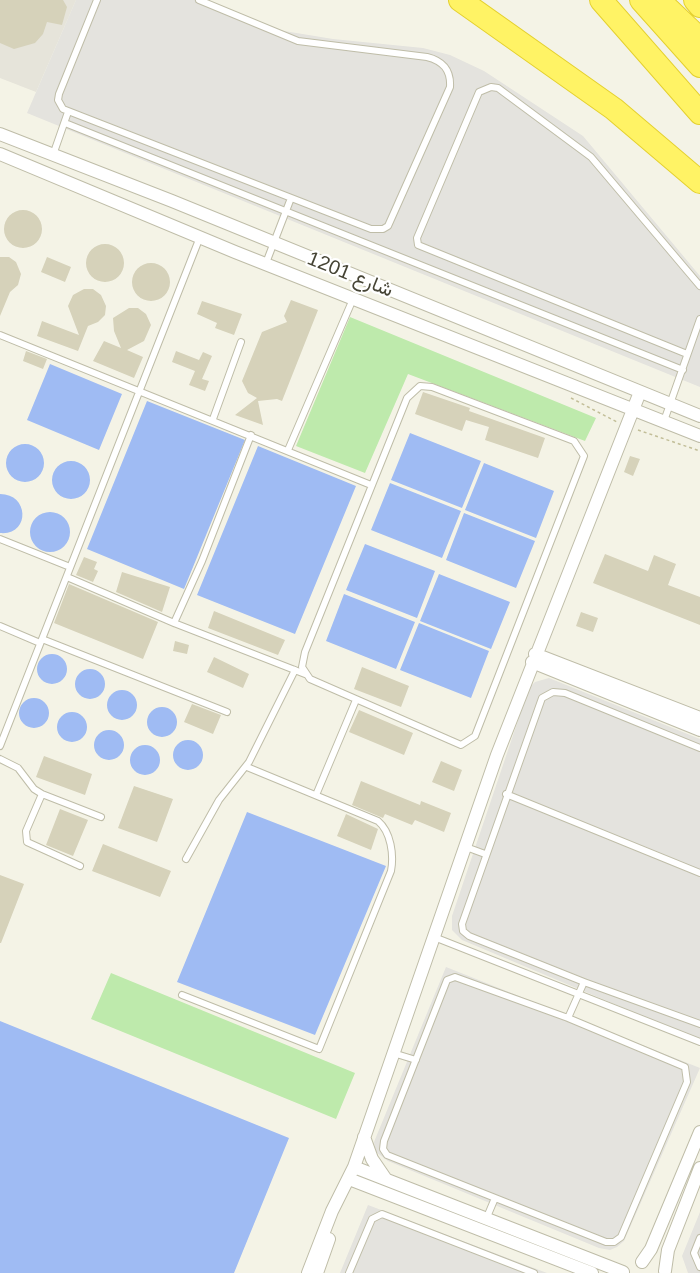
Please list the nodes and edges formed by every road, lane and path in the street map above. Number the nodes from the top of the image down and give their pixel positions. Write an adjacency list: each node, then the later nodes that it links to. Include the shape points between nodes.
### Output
1 (97, 0): 11 (lane, via 59,94 60,105)
2 (199, 0): 19 (lane, via 298,41 427,57 443,63 448,70 450,87 388,226 371,229)
3 (460, 0): 18 (highway, via 614,109)
4 (601, 0): 12 (highway)
5 (641, 0): 10 (highway)
6 (659, 0): 9 (highway)
7 (695, 0): 8 (highway)
8 (700, 6)
9 (700, 39)
10 (700, 66)
11 (68, 112): 13 (lane); 19 (lane)
12 (700, 113)
13 (65, 123): 16 (lane); 20 (lane)
14 (0, 134): 16 (street, شارع 1201)
15 (0, 154): 17 (street, شارع 1201)
16 (58, 158): 17 (street); 22 (street, شارع 1201)
17 (57, 177): 21 (street, شارع 1201)
18 (700, 182)
19 (291, 198): 20 (lane)
20 (286, 212): 22 (lane); 30 (lane)
21 (200, 237): 23 (street, شارع 1201); 31 (lane)
22 (274, 244): 23 (lane); 32 (street, شارع 1201)
23 (266, 263): 25 (street, شارع 1201)
24 (700, 286): 29 (lane, via 591,157 498,88 479,92 418,235 418,244)
25 (353, 298): 34 (street, شارع 1201); 41 (lane)
26 (700, 318): 29 (lane)
27 (0, 334): 31 (lane)
28 (241, 342): 36 (lane)
29 (687, 354): 30 (lane)
30 (683, 370): 33 (lane)
31 (140, 390): 36 (lane); 45 (lane)
32 (640, 392): 33 (street, شارع 1201); 34 (street)
33 (670, 404): 35 (street, شارع 1201); 37 (lane)
34 (633, 410): 37 (street, شارع 1201); 38 (street)
35 (700, 416)
36 (213, 419): 39 (lane)
37 (664, 421): 40 (street, شارع 1201)
38 (626, 426): 42 (path); 50 (street)
39 (251, 435): 41 (lane); 47 (lane)
40 (700, 436)
41 (288, 450): 43 (lane)
42 (700, 451)
43 (372, 485): 52 (lane, via 305,652); 53 (lane, via 407,398 420,386 432,387 574,441 584,456 471,740 455,744)
44 (0, 539): 45 (lane)
45 (70, 567): 46 (lane)
46 (67, 577): 47 (lane); 49 (lane)
47 (174, 623): 51 (lane)
48 (0, 626): 49 (lane)
49 (41, 641): 54 (lane); 57 (lane)
50 (534, 658): 55 (street); 56 (street); 65 (street)
51 (295, 670): 52 (lane); 60 (lane)
52 (305, 674): 53 (lane)
53 (356, 700): 63 (lane)
54 (227, 712)
55 (700, 718)
56 (700, 730)
57 (0, 746)
58 (700, 748): 62 (lane, via 565,693 553,692 542,698)
59 (0, 759): 61 (lane, via 18,768)
60 (246, 767): 63 (lane); 67 (lane, via 219,800)
61 (42, 794): 64 (lane); 68 (lane, via 26,831 27,842)
62 (506, 794): 66 (lane); 69 (lane)
63 (316, 795): 72 (lane, via 378,821 388,834 392,858 389,877 320,1049)
64 (101, 817)
65 (465, 846): 66 (lane); 70 (street)
66 (485, 854): 71 (lane, via 464,914 463,931)
67 (186, 859)
68 (80, 866)
69 (700, 873)
70 (434, 936): 73 (lane); 77 (street)
71 (584, 982): 73 (lane); 75 (lane)
72 (182, 994)
73 (579, 994): 74 (lane); 76 (lane)
74 (568, 1018): 78 (lane, via 455,977 447,980); 86 (lane, via 685,1067 687,1082 621,1237 614,1242)
75 (700, 1024)
76 (700, 1042)
77 (393, 1053): 78 (lane); 80 (street)
78 (416, 1060): 86 (lane, via 383,1149 387,1155)
79 (700, 1132): 89 (street)
80 (364, 1137): 81 (street); 83 (street)
81 (354, 1167): 83 (street); 84 (street)
82 (700, 1167): 91 (street, via 668,1250)
83 (385, 1178): 87 (street)
84 (349, 1179): 85 (street); 96 (street)
85 (343, 1192): 92 (street); 93 (street)
86 (495, 1198): 87 (lane)
87 (487, 1218): 97 (street)
88 (700, 1238): 90 (lane, via 694,1252)
89 (642, 1262): 91 (street, via 655,1264); 97 (street)
90 (700, 1267)
91 (666, 1272)
92 (308, 1273)
93 (317, 1273)
94 (349, 1273): 95 (lane, via 372,1219 382,1214)
95 (534, 1273)
96 (592, 1273)
97 (623, 1273)

